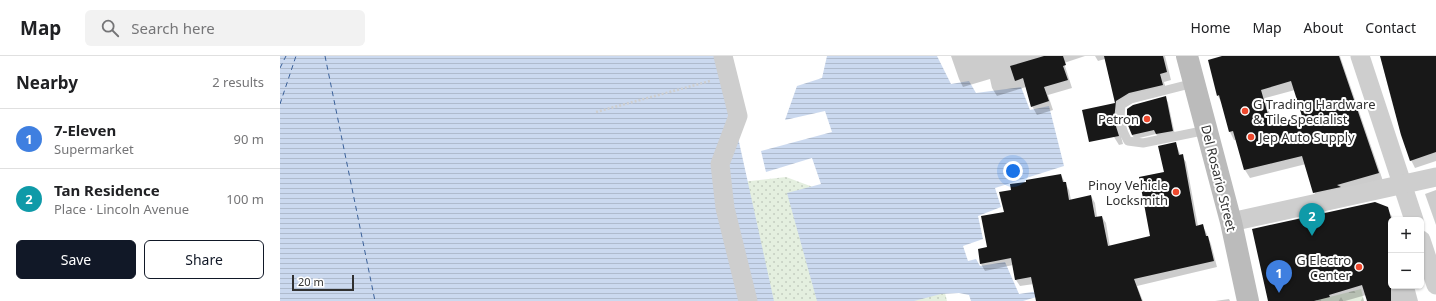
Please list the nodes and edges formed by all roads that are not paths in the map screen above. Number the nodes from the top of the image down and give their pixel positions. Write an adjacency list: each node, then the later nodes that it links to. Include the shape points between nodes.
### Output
1 (723, 56): 12 (street, via 738,116 720,164 726,208)
2 (1187, 56): 4 (street, Del Rosario Street)
3 (1360, 56): 7 (street)
4 (1194, 83): 5 (street, Del Rosario Street); 5 (lane, via 1131,99 1121,105 1120,125 1128,141 1143,144)
5 (1207, 130): 9 (street, Del Rosario Street)
6 (1436, 177): 7 (street)
7 (1403, 184): 8 (street); 9 (street)
8 (1413, 217)
9 (1231, 222): 13 (street, Del Rosario Street)
10 (1424, 249): 11 (street)
11 (1436, 285)
12 (748, 301)
13 (1248, 301)

